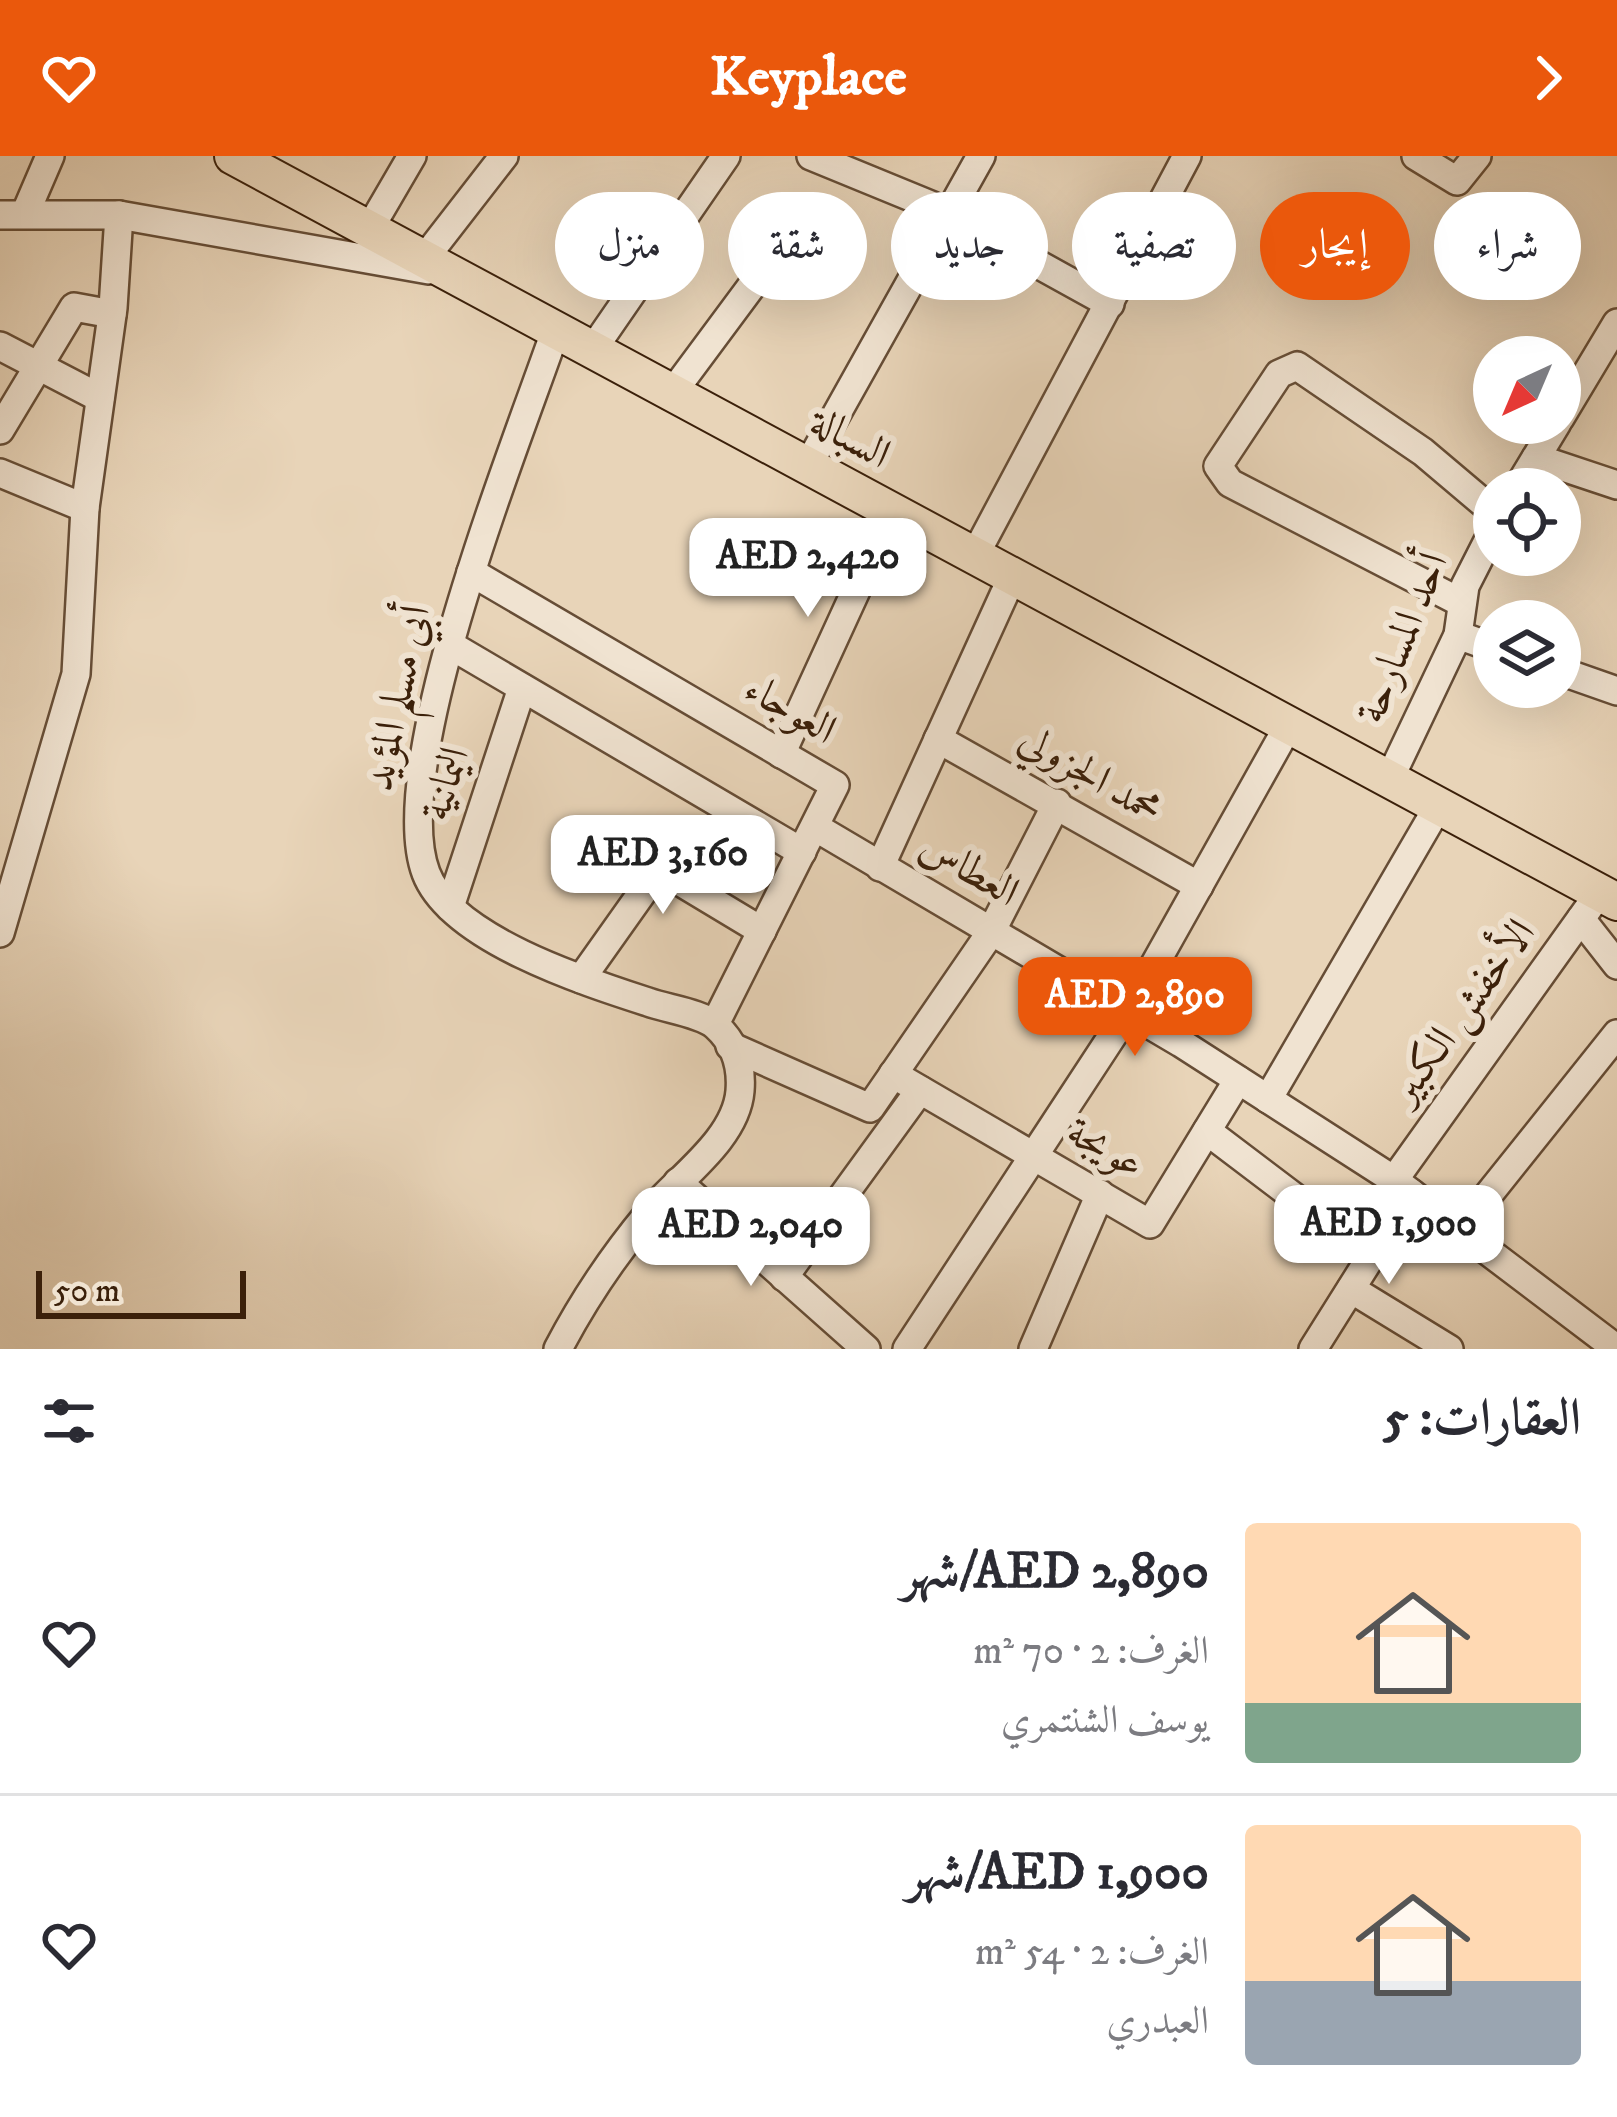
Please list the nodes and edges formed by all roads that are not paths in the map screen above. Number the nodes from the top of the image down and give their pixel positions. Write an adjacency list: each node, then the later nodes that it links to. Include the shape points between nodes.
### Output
1 (50, 156): 14 (street)
2 (232, 156): 11 (main road, السبالة)
3 (412, 156): 16 (street)
4 (504, 156): 17 (street)
5 (726, 156): 26 (street)
6 (981, 156): 13 (street)
7 (1187, 156): 21 (street)
8 (1416, 156): 9 (street, via 1456,181)
9 (1477, 156)
10 (813, 157): 12 (street)
11 (278, 166): 16 (main road, السبالة)
12 (895, 192)
13 (960, 192)
14 (12, 214): 15 (street)
15 (119, 215): 17 (street); 22 (street)
16 (370, 228): 17 (main road, السبالة)
17 (437, 266): 24 (main road, السبالة)
18 (1048, 270): 21 (street)
19 (741, 300): 29 (street)
20 (899, 300): 34 (street)
21 (1110, 304): 41 (street)
22 (112, 314): 27 (street, via 74,307); 30 (street)
23 (1617, 323): 28 (street)
24 (555, 332): 26 (main road, السبالة); 43 (street, أبي مسلم المؤيد)
25 (0, 346): 27 (street)
26 (591, 352): 29 (main road, السبالة)
27 (38, 366): 30 (street); 31 (street)
28 (1581, 383)
29 (670, 396): 34 (main road, السبالة)
30 (100, 398): 39 (street)
31 (0, 430)
32 (1544, 444): 33 (street)
33 (1536, 458): 35 (street); 37 (street)
34 (807, 467): 40 (main road, السبالة)
35 (1530, 468)
36 (0, 473): 39 (street)
37 (1617, 485)
38 (1473, 494): 45 (street, via 1297,366 1279,374 1218,466 1230,482)
39 (85, 508): 65 (street, via 76,674)
40 (892, 512): 41 (main road, السبالة); 54 (street)
41 (975, 555): 44 (main road, السبالة)
42 (1473, 571): 45 (street, أحد المسارحة)
43 (471, 572): 48 (street, أبي مسلم المؤيد); 54 (street, العوجاء)
44 (1013, 574): 52 (main road, السبالة); 53 (street)
45 (1462, 603): 46 (street, أحد المسارحة)
46 (1459, 635): 47 (street); 55 (street, أحد المسارحة)
47 (1473, 640)
48 (450, 645): 50 (street, العطاس); 62 (street, أبي مسلم المؤيد, via 414,814 426,875)
49 (1581, 678): 51 (street)
50 (522, 688): 58 (street, العطاس); 62 (street, اليمانية)
51 (1617, 691)
52 (1290, 723): 55 (main road, السبالة); 60 (street)
53 (938, 739): 56 (street, محمد الجزولي); 59 (street)
54 (781, 754): 58 (street, العوجاء, via 836,785)
55 (1390, 778): 57 (main road, السبالة)
56 (1057, 803): 60 (street, محمد الجزولي); 64 (street)
57 (1439, 805): 61 (main road, السبالة); 74 (street)
58 (808, 839): 59 (street, العطاس); 63 (street, العوجاء)
59 (880, 867): 64 (street, العطاس)
60 (1199, 886): 68 (street)
61 (1599, 904): 66 (street); 78 (street, الأخفش الكبير)
62 (449, 907): 67 (street, via 528,957)
63 (762, 931): 67 (street, via 659,869); 70 (street, العوجاء)
64 (992, 932): 68 (street, العطاس); 71 (street)
65 (0, 933)
66 (1617, 965)
67 (581, 979): 70 (street)
68 (1128, 1012): 72 (street, العطاس); 76 (street)
69 (1617, 1034): 80 (street)
70 (722, 1035): 71 (street, via 870,1108); 77 (street, via 740,1059 740,1098 714,1145)
71 (893, 1074): 73 (street, عويجة)
72 (1238, 1080): 74 (street, العطاس); 75 (street)
73 (920, 1090): 76 (street, عويجة); 82 (street)
74 (1268, 1099): 78 (street, العطاس)
75 (1207, 1131): 79 (street, عويجة, via 1150,1224); 81 (street)
76 (1036, 1157): 79 (street, عويجة); 86 (street)
77 (678, 1182): 82 (street); 84 (street, via 593,1290)
78 (1402, 1186): 80 (street, العطاس); 81 (street, الأخفش الكبير)
79 (1100, 1194): 87 (street)
80 (1461, 1229): 90 (street, العطاس)
81 (1372, 1256): 83 (street, الأخفش الكبير)
82 (784, 1277): 85 (street)
83 (1351, 1289): 88 (street, الأخفش الكبير); 89 (street)
84 (558, 1349)
85 (866, 1349)
86 (907, 1349)
87 (1033, 1349)
88 (1313, 1349)
89 (1449, 1349)
90 (1617, 1349)

